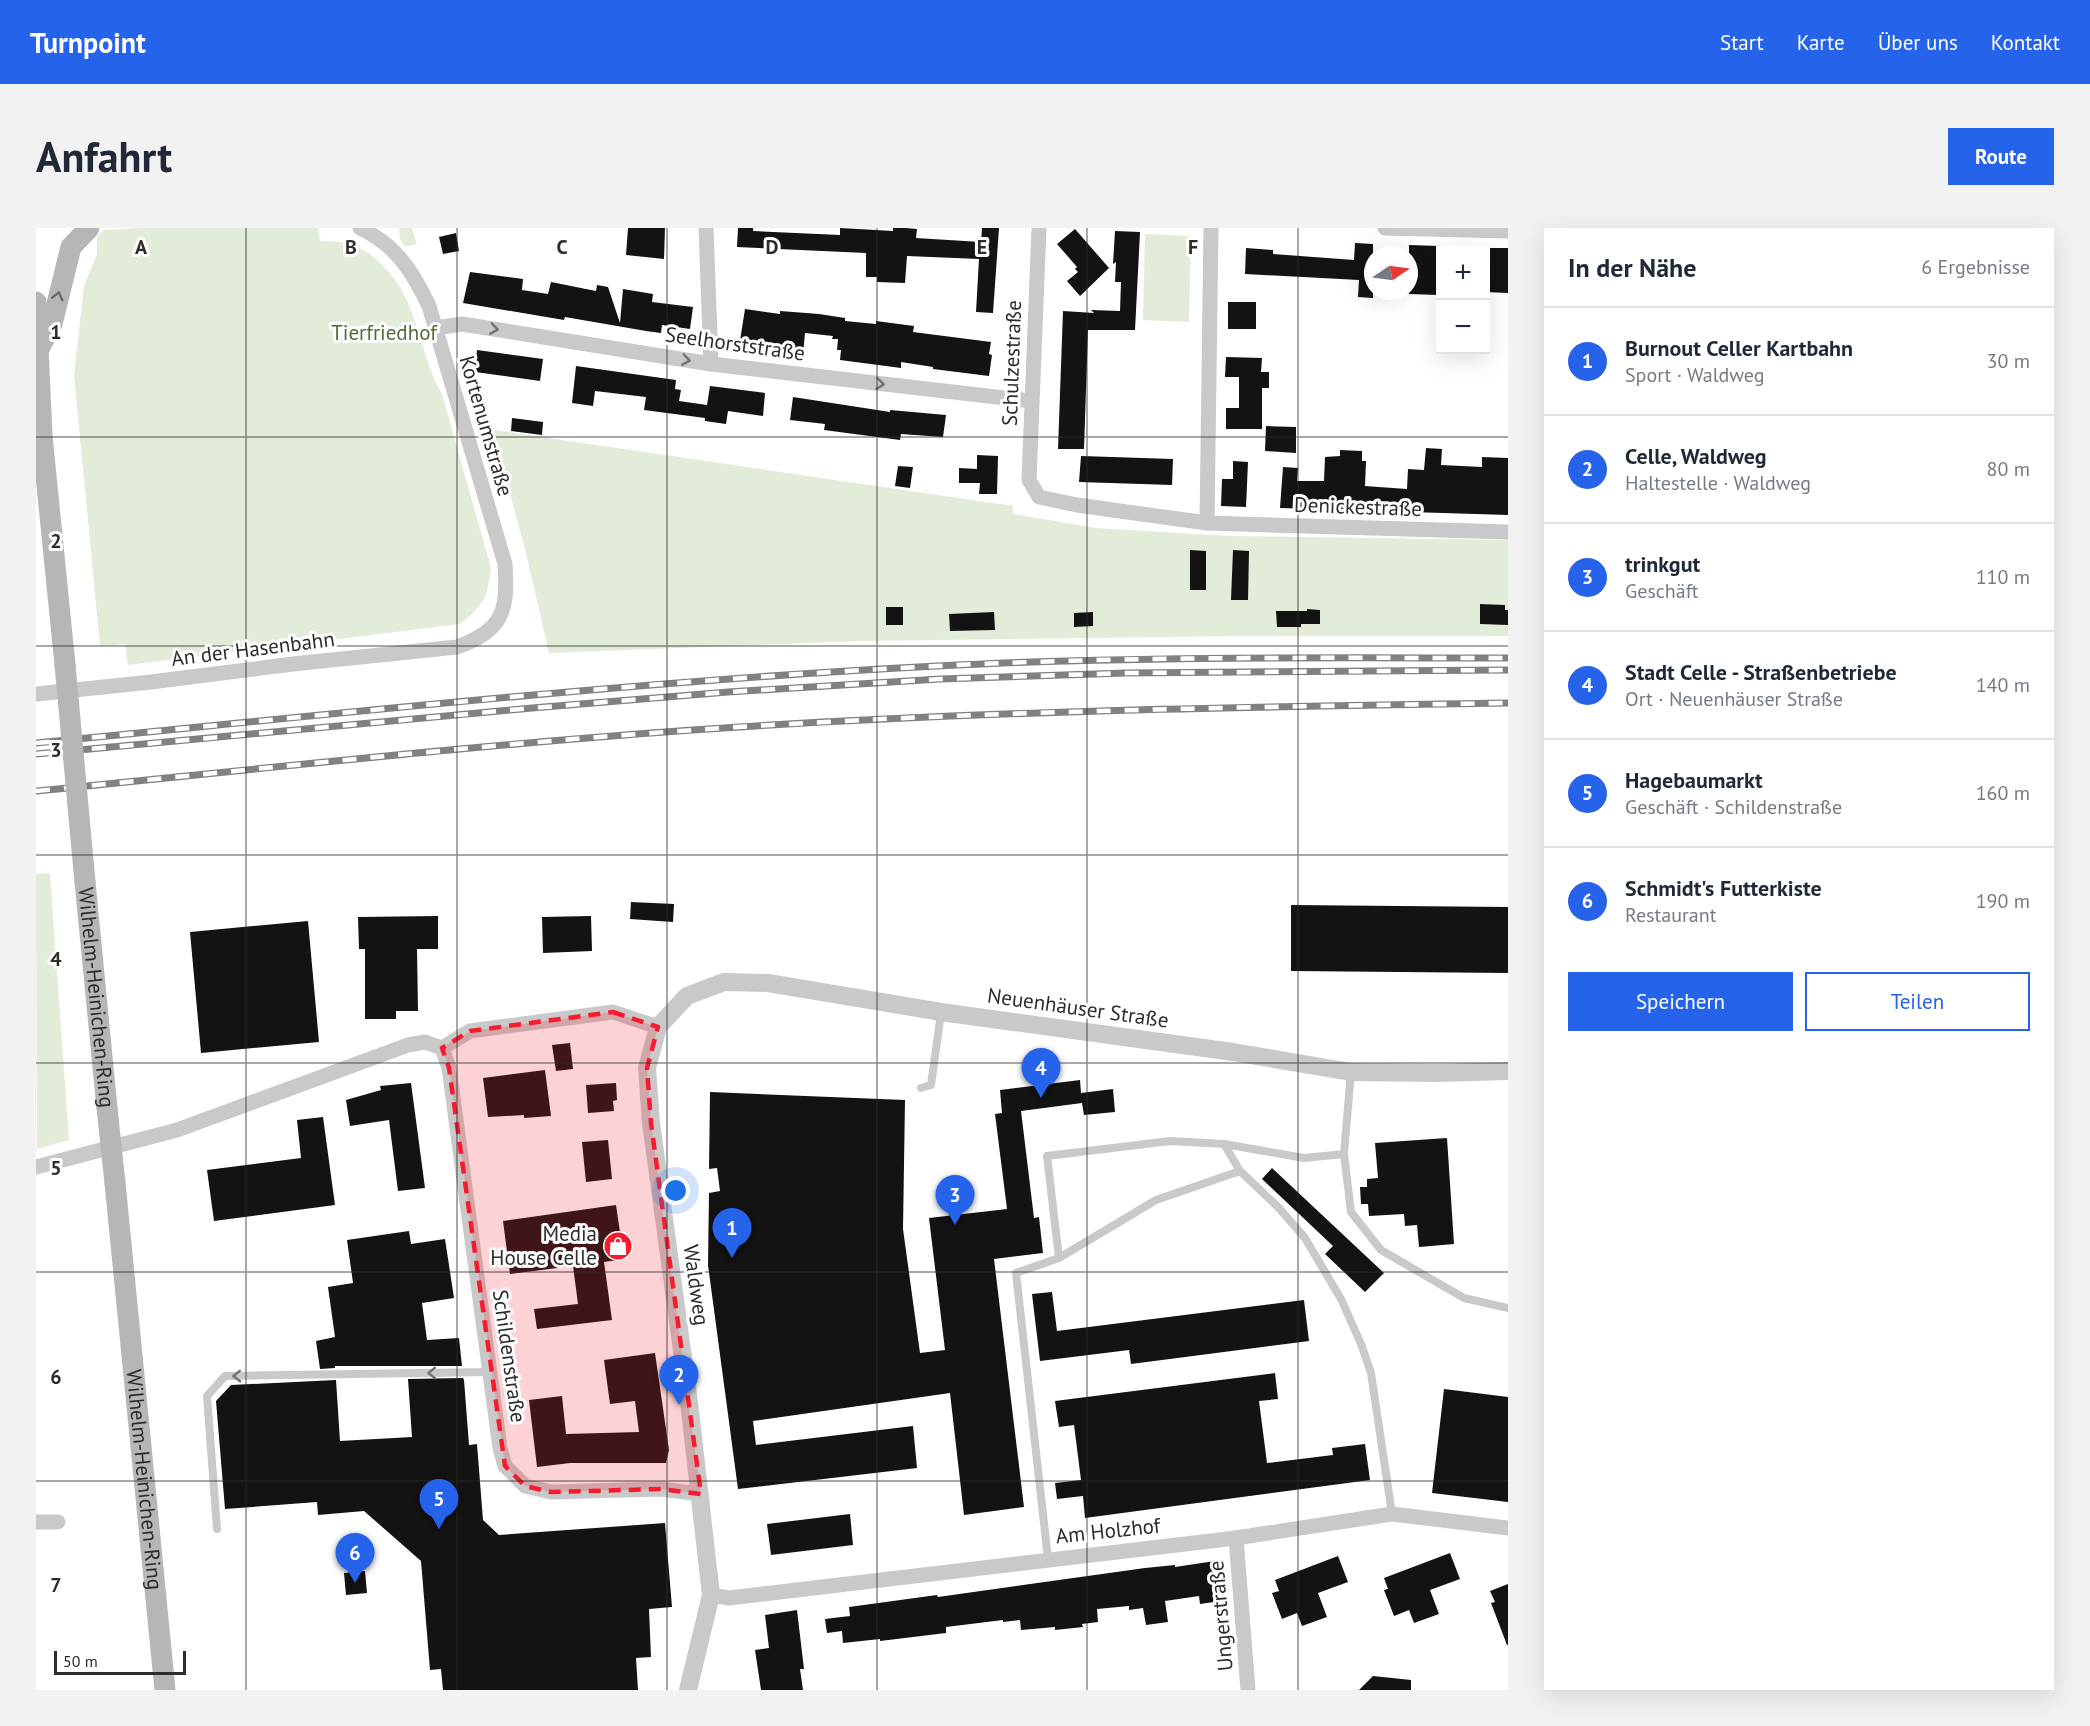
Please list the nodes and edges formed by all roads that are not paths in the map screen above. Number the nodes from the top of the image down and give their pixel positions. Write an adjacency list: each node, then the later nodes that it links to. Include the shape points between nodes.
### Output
1 (89, 228): 11 (main road, one-way to 1, via 52,324 70,247)
2 (706, 228): 12 (street)
3 (1040, 228): 13 (street, Schulzestraße)
4 (1211, 228): 15 (street)
5 (1385, 228): 6 (street)
6 (1394, 228): 8 (street)
7 (368, 230): 10 (street, Kortenumstraße, via 399,256 414,275)
8 (1508, 231)
9 (36, 302): 11 (main road, Wilhelm-Heinichen-Ring)
10 (436, 328): 12 (street, Seelhorststraße, one-way to 12, via 462,324); 17 (street, Kortenumstraße, via 505,564 507,592 503,611 486,633)
11 (38, 351): 41 (main road, Wilhelm-Heinichen-Ring, bridge, via 42,436)
12 (711, 364): 13 (street, Seelhorststraße, one-way to 13)
13 (1031, 401): 14 (street, Schulzestraße, via 1029,480)
14 (1039, 497): 15 (street, Denickestraße)
15 (1207, 523): 16 (street, Denickestraße)
16 (1508, 532)
17 (474, 641): 18 (street, An der Hasenbahn, via 438,650)
18 (36, 694)
19 (941, 1012): 20 (street, Neuenhäuser Straße, via 768,983 724,982 687,996); 23 (street, Neuenhäuser Straße); 24 (lane, via 931,1086)
20 (658, 1027): 21 (street, via 613,1012 470,1031); 32 (street, Waldweg, via 647,1068 651,1124)
21 (442, 1048): 27 (street, via 424,1042 408,1045 177,1130); 31 (street, Schildenstraße, via 449,1068)
22 (1508, 1071): 23 (street, Neuenhäuser Straße)
23 (1351, 1072): 26 (lane)
24 (921, 1088)
25 (1224, 1144): 26 (lane, via 1304,1158); 28 (lane); 29 (lane, via 1170,1141 1047,1156)
26 (1344, 1154): 30 (lane, via 1351,1212 1381,1250 1464,1298)
27 (36, 1167)
28 (1240, 1171): 29 (lane, via 1156,1200); 33 (lane, via 1305,1238 1353,1326 1371,1373)
29 (1059, 1258): 39 (lane, via 1016,1273)
30 (1508, 1308)
31 (490, 1372): 32 (street, Schildenstraße, via 505,1466 525,1486 551,1492 661,1488); 37 (lane, one-way to 37, via 225,1376 207,1396)
32 (701, 1494): 40 (street, Waldweg)
33 (1392, 1514): 36 (street, Am Holzhof); 38 (street, Am Holzhof)
34 (36, 1522): 35 (street)
35 (58, 1522)
36 (1508, 1528)
37 (217, 1529)
38 (1236, 1538): 39 (street, Am Holzhof); 43 (street, Ungerstraße)
39 (1048, 1559): 40 (street, Am Holzhof, via 729,1598)
40 (711, 1595): 42 (street, Waldweg)
41 (165, 1690)
42 (688, 1690)
43 (1248, 1690)

